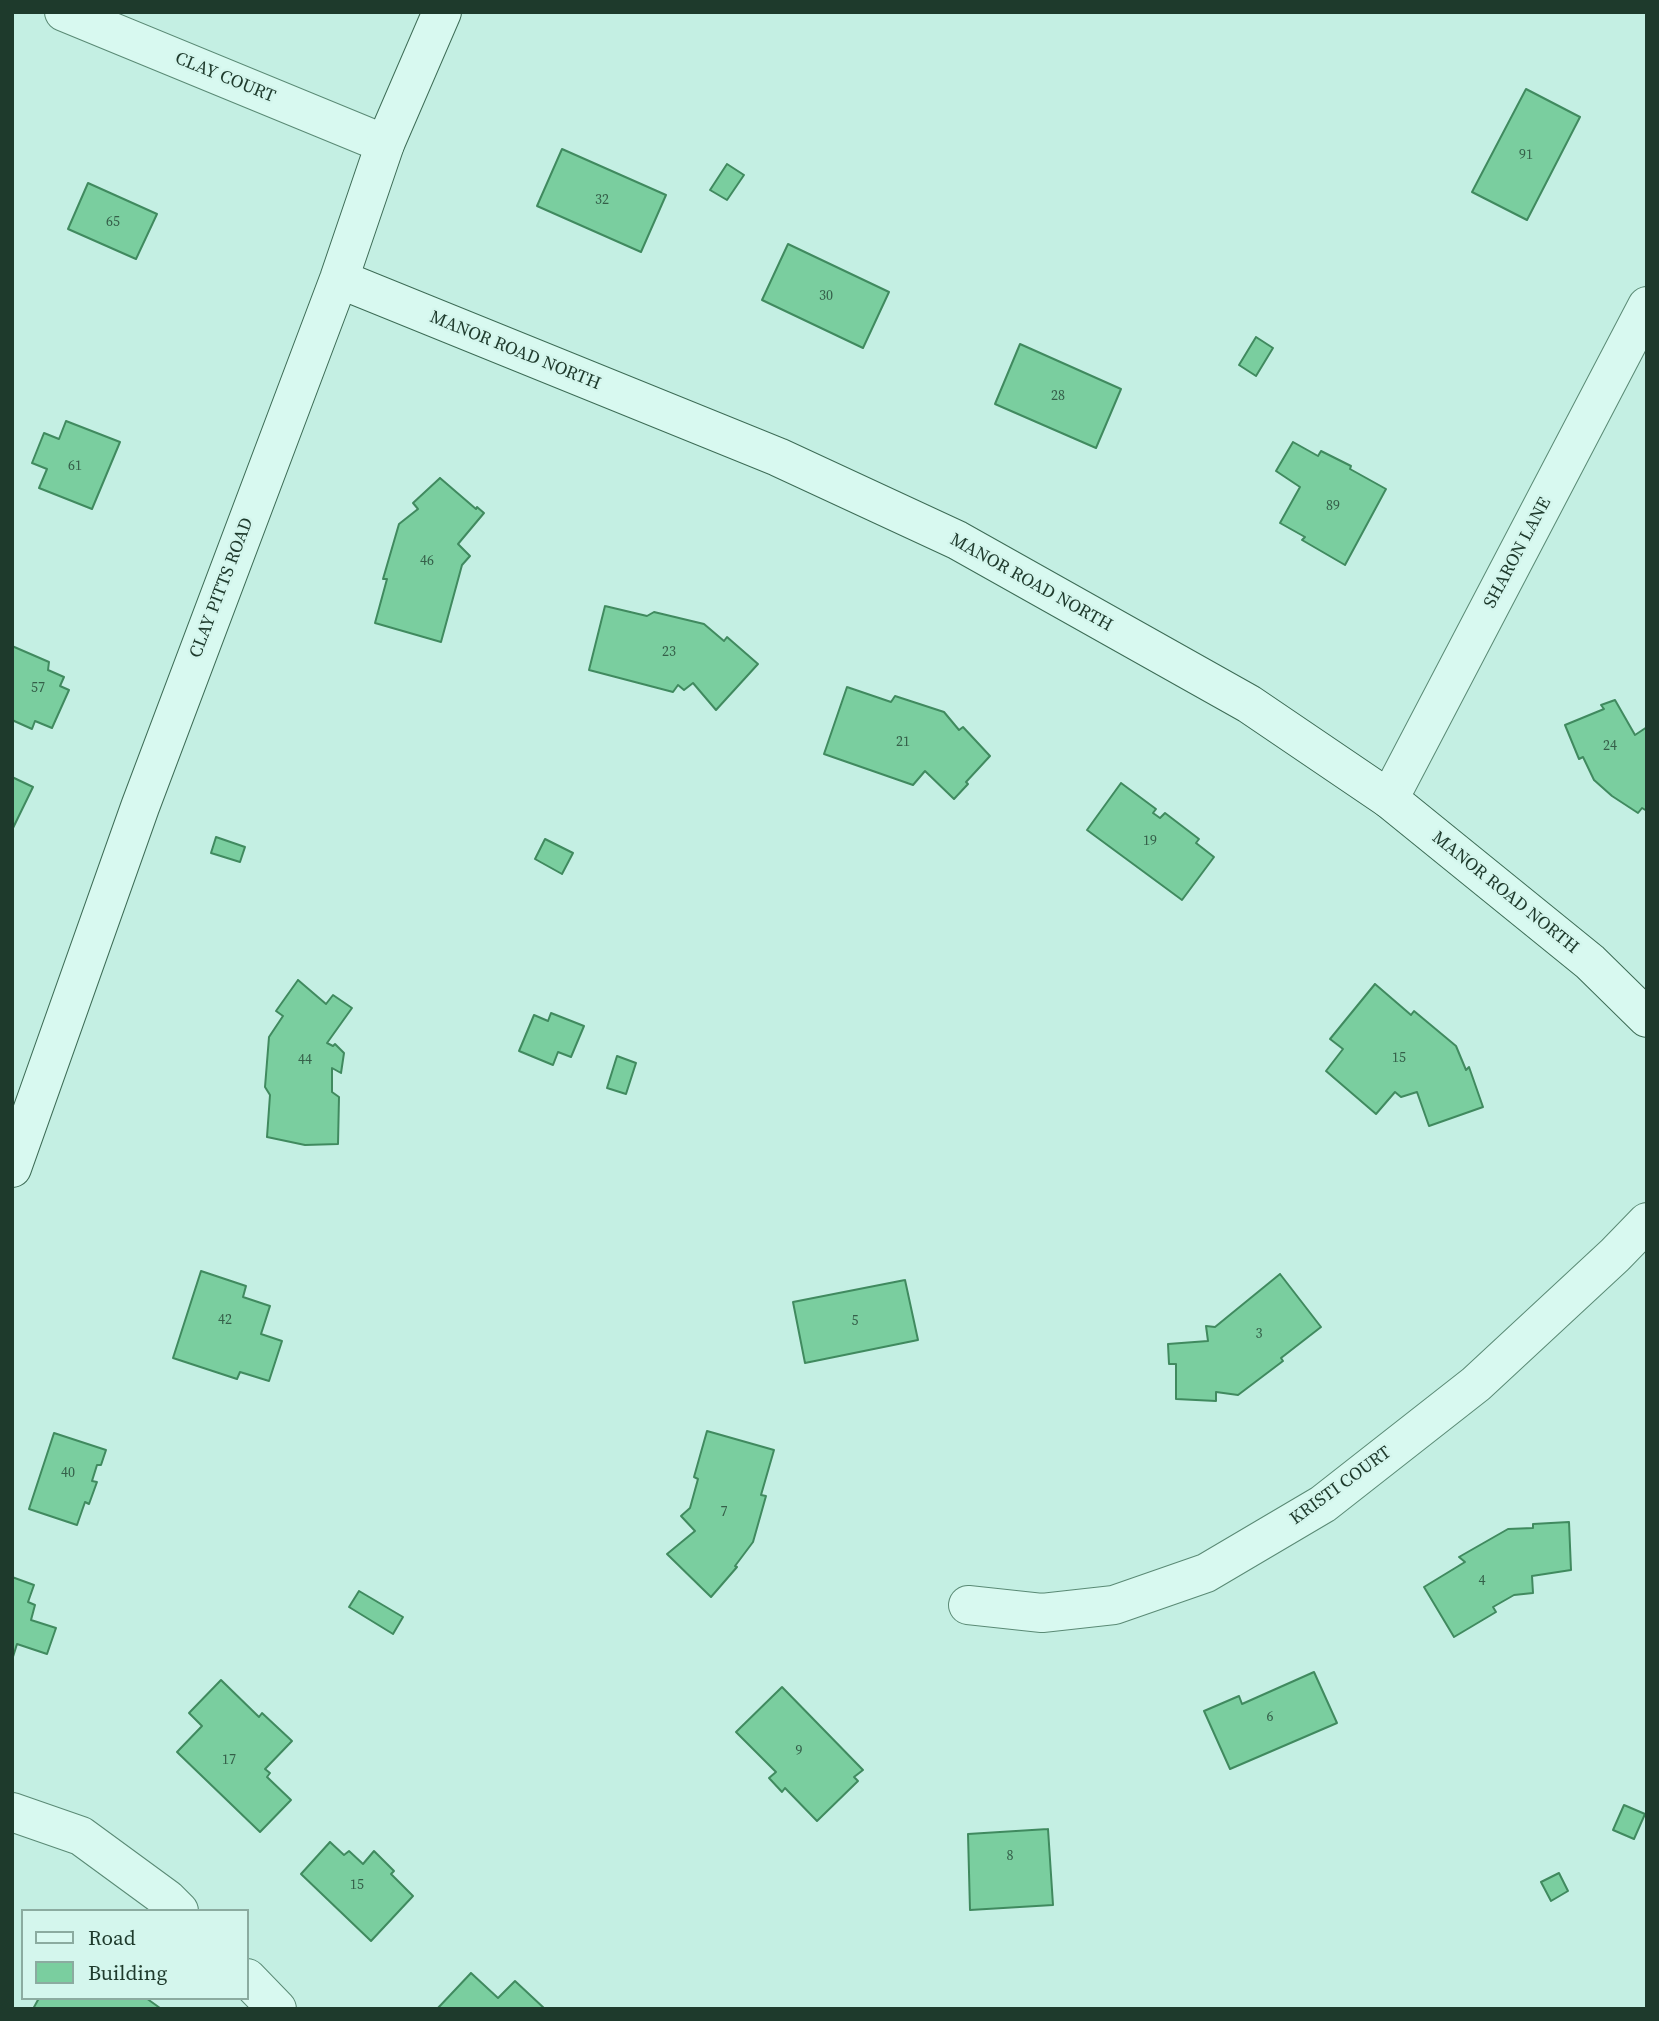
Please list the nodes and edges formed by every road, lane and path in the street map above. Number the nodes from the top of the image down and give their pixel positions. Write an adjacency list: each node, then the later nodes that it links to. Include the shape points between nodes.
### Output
1 (64, 12): 3 (street, CLAY COURT)
2 (442, 12): 3 (street, CLAY PITTS ROAD)
3 (385, 144): 4 (street, CLAY PITTS ROAD)
4 (338, 279): 6 (street, MANOR ROAD NORTH, via 778,457 957,540 1249,704); 8 (street, CLAY PITTS ROAD, via 140,807)
5 (1647, 306): 6 (street, SHARON LANE)
6 (1389, 799): 7 (street, MANOR ROAD NORTH, via 1590,962)
7 (1647, 1018)
8 (12, 1168)
9 (1647, 1222): 10 (street, KRISTI COURT, via 1476,1384 1323,1504 1206,1573 1114,1605 1042,1613)
10 (968, 1605)
11 (12, 1812): 12 (street, via 81,1836)
12 (177, 1909)
13 (248, 1979): 14 (street)
14 (277, 2009)

